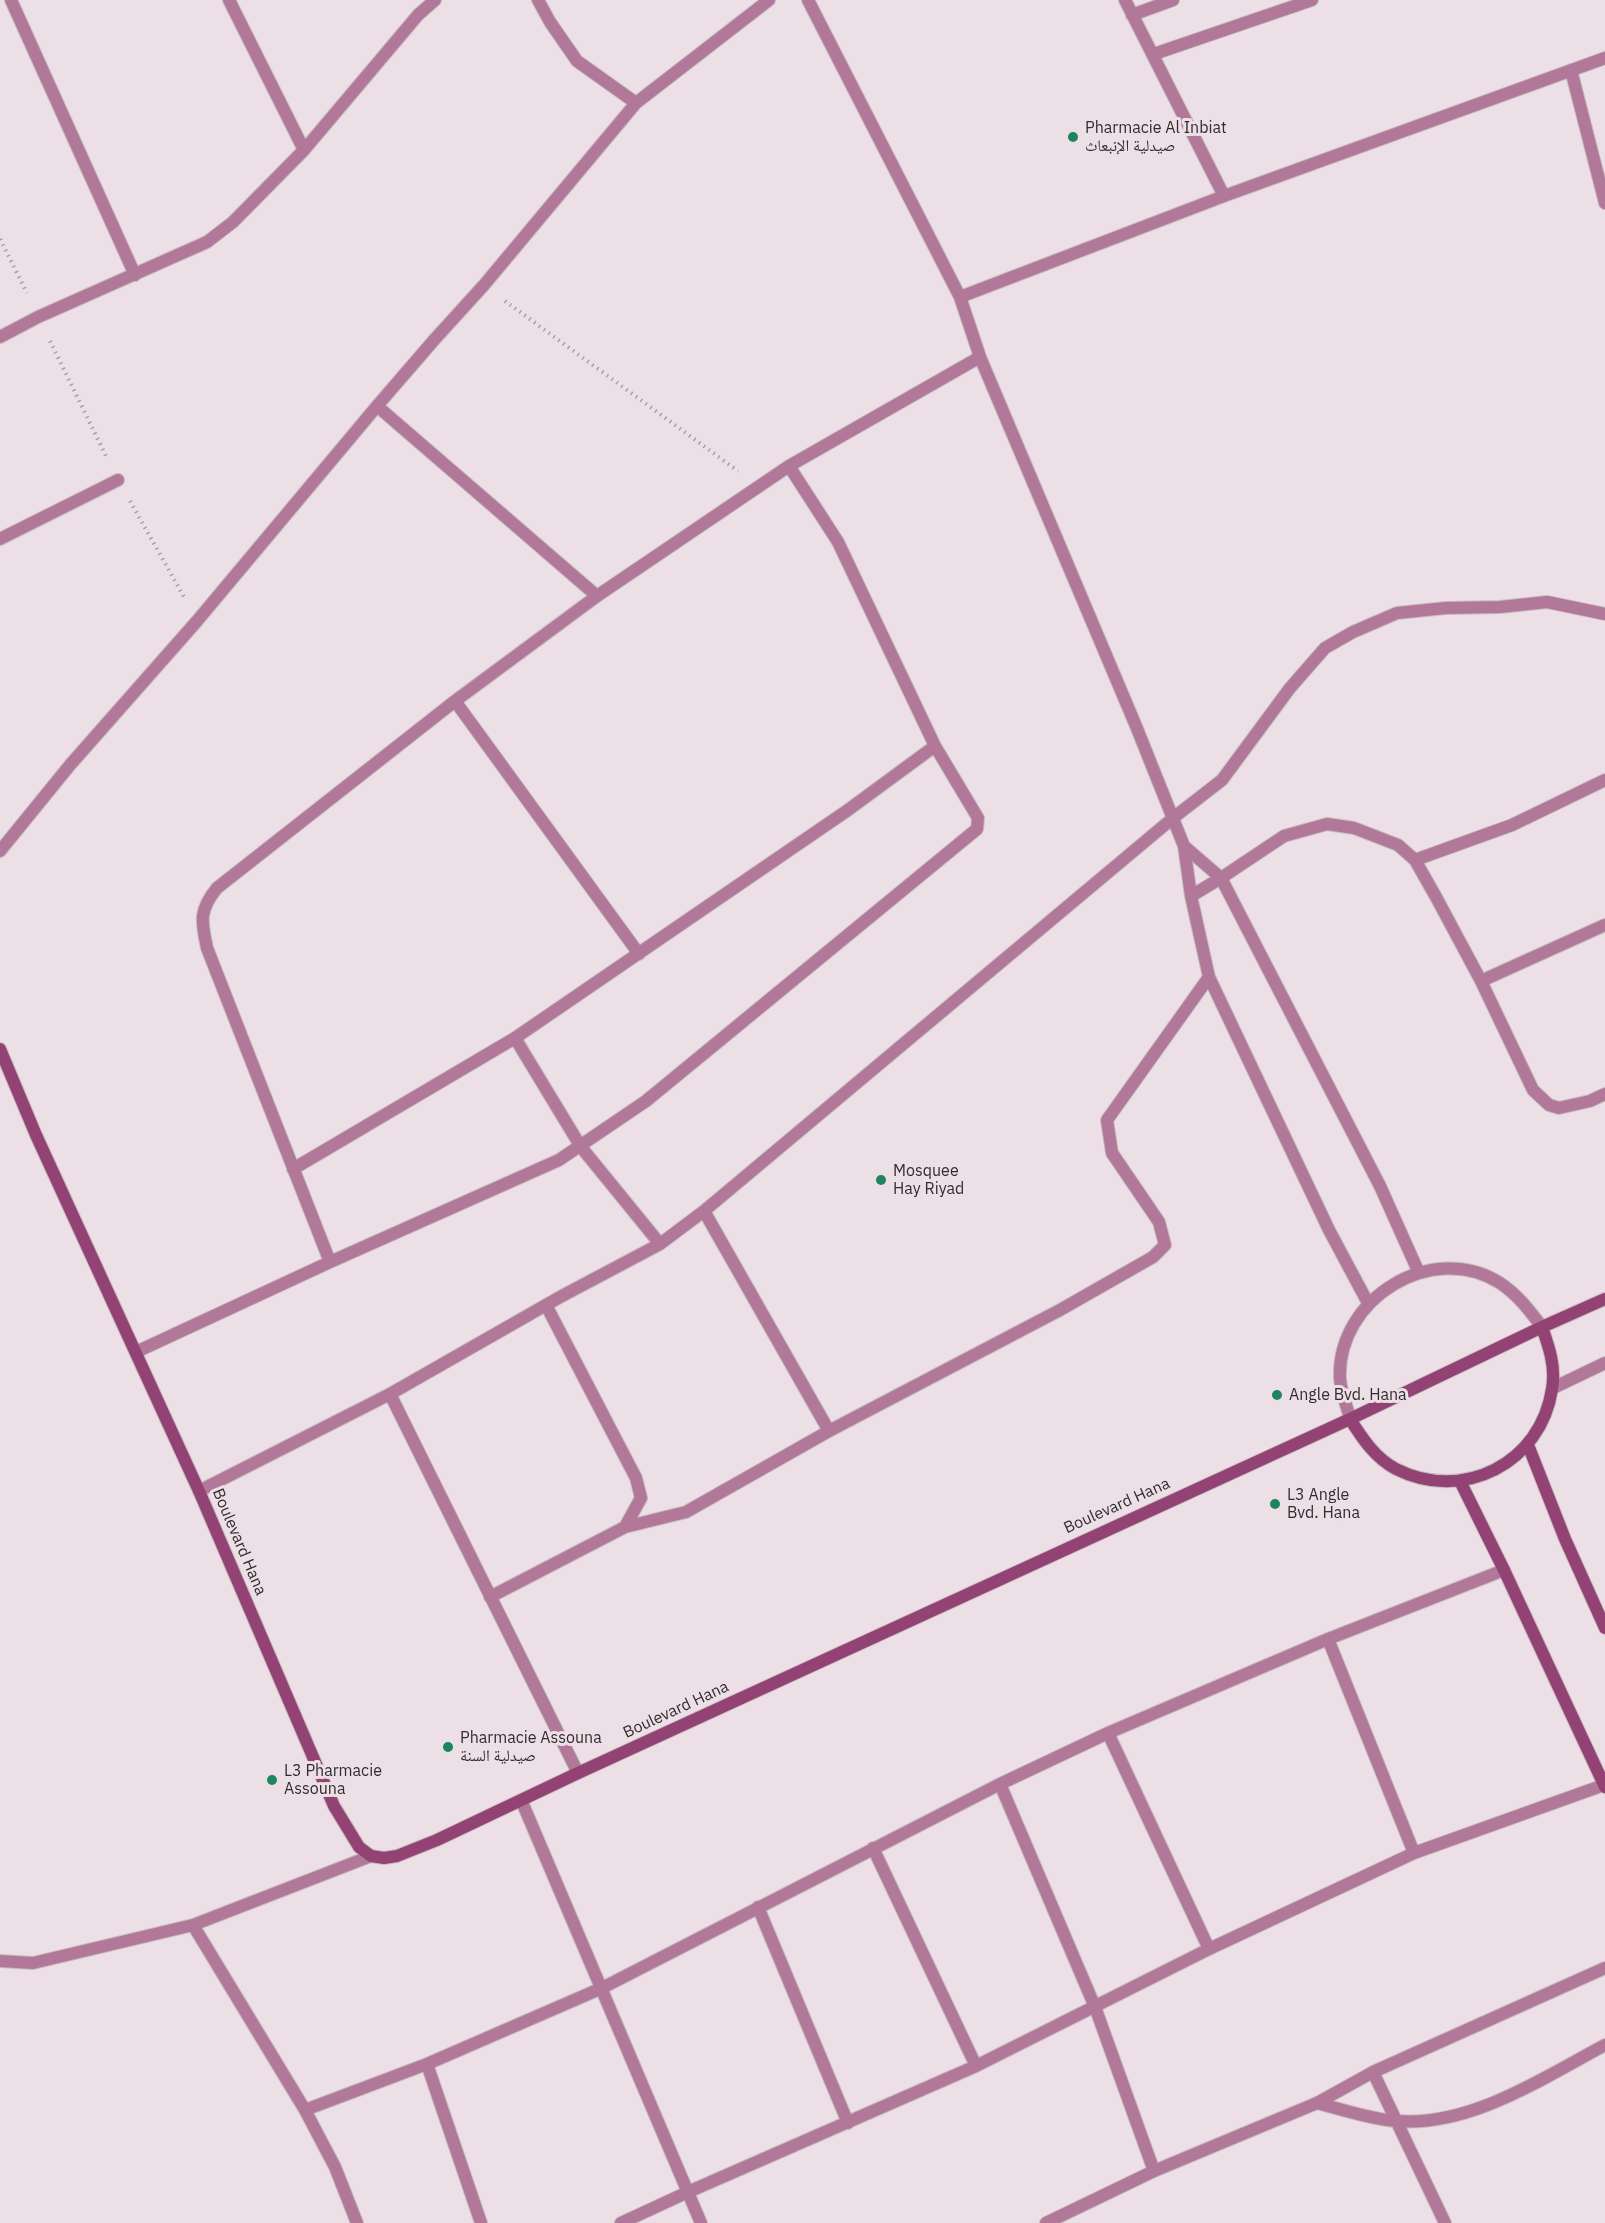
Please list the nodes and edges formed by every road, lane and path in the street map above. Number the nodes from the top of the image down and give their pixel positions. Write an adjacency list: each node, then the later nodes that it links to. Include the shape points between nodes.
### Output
1 (11, 0): 19 (street)
2 (229, 0): 15 (street)
3 (435, 0): 15 (street)
4 (538, 0): 14 (street, via 577,61)
5 (769, 0): 14 (street)
6 (808, 0): 21 (street)
7 (1125, 0): 10 (street)
8 (1173, 0): 10 (street)
9 (1312, 0): 11 (street)
10 (1132, 15): 11 (street)
11 (1154, 54): 16 (street)
12 (1605, 58): 13 (street)
13 (1571, 70): 16 (street); 17 (street)
14 (636, 103): 20 (street)
15 (304, 150): 19 (street, via 233,222 207,242)
16 (1224, 196): 21 (street)
17 (1605, 203)
18 (0, 239): 22 (path)
19 (135, 275): 22 (street)
20 (484, 285): 25 (street); 28 (path)
21 (960, 297): 24 (street)
22 (38, 317): 23 (street)
23 (0, 337)
24 (980, 357): 26 (street); 35 (street)
25 (377, 406): 30 (street); 37 (street)
26 (789, 466): 28 (street); 33 (street, via 838,542)
27 (118, 480): 29 (street)
28 (758, 486): 30 (street)
29 (0, 539)
30 (597, 596): 32 (street)
31 (1605, 614): 35 (street, via 1547,602 1446,608 1397,614 1353,632 1325,648 1222,780)
32 (455, 701): 42 (street); 49 (street, via 218,888 202,914 207,948)
33 (935, 746): 42 (street); 48 (street, via 978,818 977,830 646,1101)
34 (1605, 780): 38 (street, via 1512,825)
35 (1173, 818): 36 (street); 50 (street)
36 (1184, 846): 39 (street); 40 (street)
37 (0, 851)
38 (1415, 860): 39 (street, via 1398,845 1373,834 1327,824 1284,836); 44 (street)
39 (1221, 878): 40 (street); 53 (street, via 1380,1186)
40 (1191, 896): 43 (street)
41 (1605, 925): 44 (street)
42 (639, 954): 45 (street)
43 (1209, 977): 55 (street, via 1329,1230); 63 (street, via 1107,1120 1112,1153 1159,1222 1165,1245 1153,1257 1060,1310)
44 (1481, 981): 47 (street, via 1533,1090 1540,1097 1559,1107)
45 (515, 1038): 48 (street); 49 (street)
46 (0, 1049): 58 (street, Boulevard Hana)
47 (1605, 1094)
48 (581, 1147): 51 (street); 52 (street)
49 (293, 1169): 52 (street)
50 (704, 1211): 51 (street); 63 (street)
51 (660, 1244): 56 (street)
52 (330, 1262): 58 (street)
53 (1419, 1273): 55 (street, via 1389,1286); 57 (street, via 1440,1269 1470,1272 1499,1282 1523,1302)
54 (1605, 1299): 57 (street, Boulevard Hana)
55 (1368, 1303): 62 (street, via 1347,1339 1342,1359 1340,1380)
56 (546, 1305): 61 (street); 67 (street, via 636,1479 641,1498)
57 (1542, 1327): 60 (street, via 1552,1356); 62 (street, Boulevard Hana)
58 (136, 1352): 66 (street, Boulevard Hana)
59 (1605, 1363): 60 (street)
60 (1553, 1388): 64 (street, via 1545,1418)
61 (390, 1394): 66 (street); 69 (street)
62 (1350, 1419): 65 (street, via 1369,1447 1395,1469 1426,1480); 74 (street, Boulevard Hana)
63 (829, 1431): 67 (street, via 686,1512)
64 (1528, 1445): 65 (street, via 1509,1462); 70 (street, via 1565,1539)
65 (1460, 1481): 68 (street)
66 (199, 1491): 80 (street, Boulevard Hana, via 333,1806 355,1841)
67 (625, 1527): 69 (street)
68 (1504, 1570): 72 (street); 76 (street)
69 (490, 1597): 74 (street)
70 (1602, 1612): 71 (street)
71 (1605, 1628)
72 (1328, 1639): 73 (street); 79 (street)
73 (1108, 1733): 75 (street); 83 (street)
74 (578, 1773): 77 (street, Boulevard Hana)
75 (1000, 1784): 78 (street); 87 (street)
76 (1605, 1786): 79 (street)
77 (522, 1802): 80 (street, Boulevard Hana, via 397,1856); 86 (street)
78 (873, 1848): 81 (street); 90 (street)
79 (1414, 1853): 83 (street)
80 (371, 1857): 82 (street)
81 (758, 1907): 86 (street); 95 (street)
82 (193, 1925): 84 (street, via 33,1963); 93 (street)
83 (1209, 1949): 87 (street)
84 (0, 1961)
85 (1605, 1968): 91 (street)
86 (602, 1988): 89 (street); 97 (street)
87 (1095, 2007): 90 (street); 96 (street)
88 (1605, 2045): 94 (street, via 1489,2105 1438,2120)
89 (427, 2064): 93 (street); 99 (street)
90 (976, 2066): 95 (street)
91 (1373, 2072): 92 (street); 94 (street)
92 (1317, 2103): 94 (street); 96 (street)
93 (305, 2110): 98 (street, via 335,2168)
94 (1397, 2121): 103 (street)
95 (848, 2123): 97 (street)
96 (1154, 2171): 102 (street)
97 (688, 2192): 100 (street); 101 (street)
98 (357, 2223)
99 (481, 2223)
100 (621, 2223)
101 (701, 2223)
102 (1046, 2223)
103 (1445, 2223)

